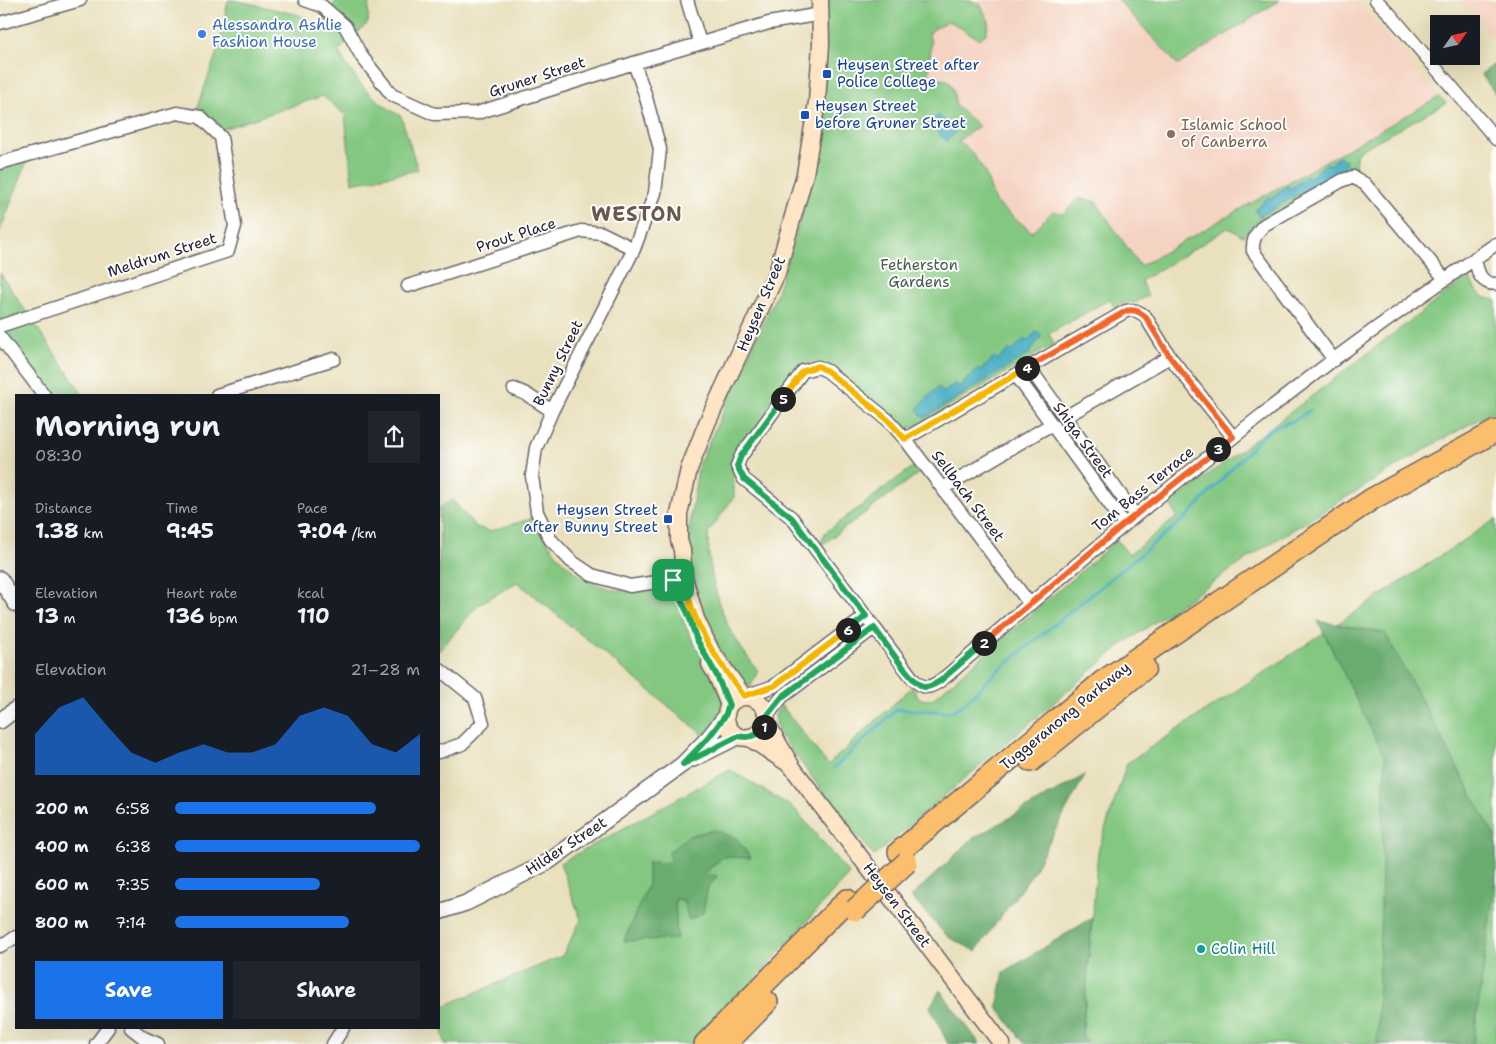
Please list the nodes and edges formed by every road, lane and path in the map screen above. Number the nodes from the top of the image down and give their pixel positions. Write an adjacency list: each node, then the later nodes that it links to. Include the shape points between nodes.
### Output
1 (80, 0): 6 (street)
2 (304, 0): 8 (street, Gruner Street, via 322,6 344,26 362,57 392,95 434,114 477,113)
3 (688, 0): 7 (street)
4 (1376, 0): 9 (street)
5 (820, 7): 7 (street, Gruner Street); 37 (main road, Heysen Street, via 817,102 805,174 778,273 689,468 679,514 679,540 674,550)
6 (0, 23)
7 (700, 43): 8 (street, Gruner Street)
8 (634, 63): 12 (street, Bunny Street, via 660,149 656,193)
9 (1496, 139)
10 (0, 164): 17 (street, Meldrum Street, via 177,113 200,117 221,137 234,226 228,251)
11 (1496, 244): 13 (street, Tom Bass Terrace)
12 (634, 249): 16 (street, Prout Place, via 602,233 581,231); 27 (street, Bunny Street)
13 (1475, 258): 14 (street, Tom Bass Terrace); 15 (street, via 1480,276 1485,282)
14 (1445, 279): 21 (street, Tom Bass Terrace); 21 (street, via 1365,184 1352,177 1264,225 1252,242 1253,251)
15 (1496, 284)
16 (408, 286)
17 (0, 326)
18 (0, 337): 25 (street)
19 (1170, 357): 22 (street, via 1145,316 1133,310); 28 (street); 31 (street)
20 (334, 359): 26 (street)
21 (1334, 360): 31 (street, Tom Bass Terrace)
22 (1030, 366): 23 (street); 28 (street, Shiga Street)
23 (1016, 374): 29 (street, Shiga Street); 32 (street)
24 (514, 389): 27 (street)
25 (43, 394)
26 (220, 394)
27 (552, 411): 37 (street, Bunny Street, via 536,448 532,476 537,512 550,539 570,561 592,575 630,586)
28 (1065, 417): 35 (street, Shiga Street)
29 (1052, 424): 34 (street); 36 (street, Shiga Street)
30 (1496, 430): 53 (highway, Tuggeranong Parkway, via 1372,499 1102,682)
31 (1233, 437): 35 (street, Tom Bass Terrace)
32 (905, 439): 34 (street, Sellbach Street); 41 (street, Sellbach Street, via 888,420 818,366 803,371 737,466 744,479 792,518)
33 (1496, 446): 53 (highway, Tuggeranong Parkway, via 1384,508 1152,662)
34 (943, 488): 40 (street, Sellbach Street)
35 (1135, 515): 36 (street, Tom Bass Terrace)
36 (1124, 524): 40 (street, Tom Bass Terrace)
37 (679, 579): 44 (main road, Heysen Street, via 711,651); 46 (main road, Heysen Street, via 678,593 696,638 717,676)
38 (0, 580): 39 (street)
39 (15, 602)
40 (1029, 603): 42 (street, Tom Bass Terrace, via 949,674 929,687 913,679)
41 (866, 616): 42 (street, Sellbach Street); 44 (street, via 774,686)
42 (874, 628): 47 (street, via 782,697)
43 (440, 670): 50 (street, via 475,698 484,724 462,744)
44 (745, 696): 46 (main road, via 736,699); 47 (main road, Heysen Street, via 760,703 765,709)
45 (15, 711): 48 (street)
46 (727, 711): 49 (main road, Heysen Street, via 729,729); 51 (street, Hilder Street, via 709,737)
47 (766, 720): 49 (main road, via 761,731); 52 (main road, Heysen Street)
48 (0, 721)
49 (744, 737): 51 (street, Hilder Street); 52 (main road, Heysen Street)
50 (440, 752)
51 (683, 764): 55 (street, Hilder Street, via 548,862 466,903)
52 (792, 766): 66 (main road, Heysen Street)
53 (903, 857): 54 (highway, Tuggeranong Parkway)
54 (851, 905): 64 (highway, Tuggeranong Parkway); 65 (highway, Tuggeranong Parkway)
55 (440, 912)
56 (15, 938): 57 (street)
57 (0, 946)
58 (107, 1029): 61 (street)
59 (132, 1029): 62 (street)
60 (342, 1029): 63 (street)
61 (96, 1044)
62 (158, 1044)
63 (333, 1044)
64 (705, 1044)
65 (726, 1044)
66 (1002, 1044)

